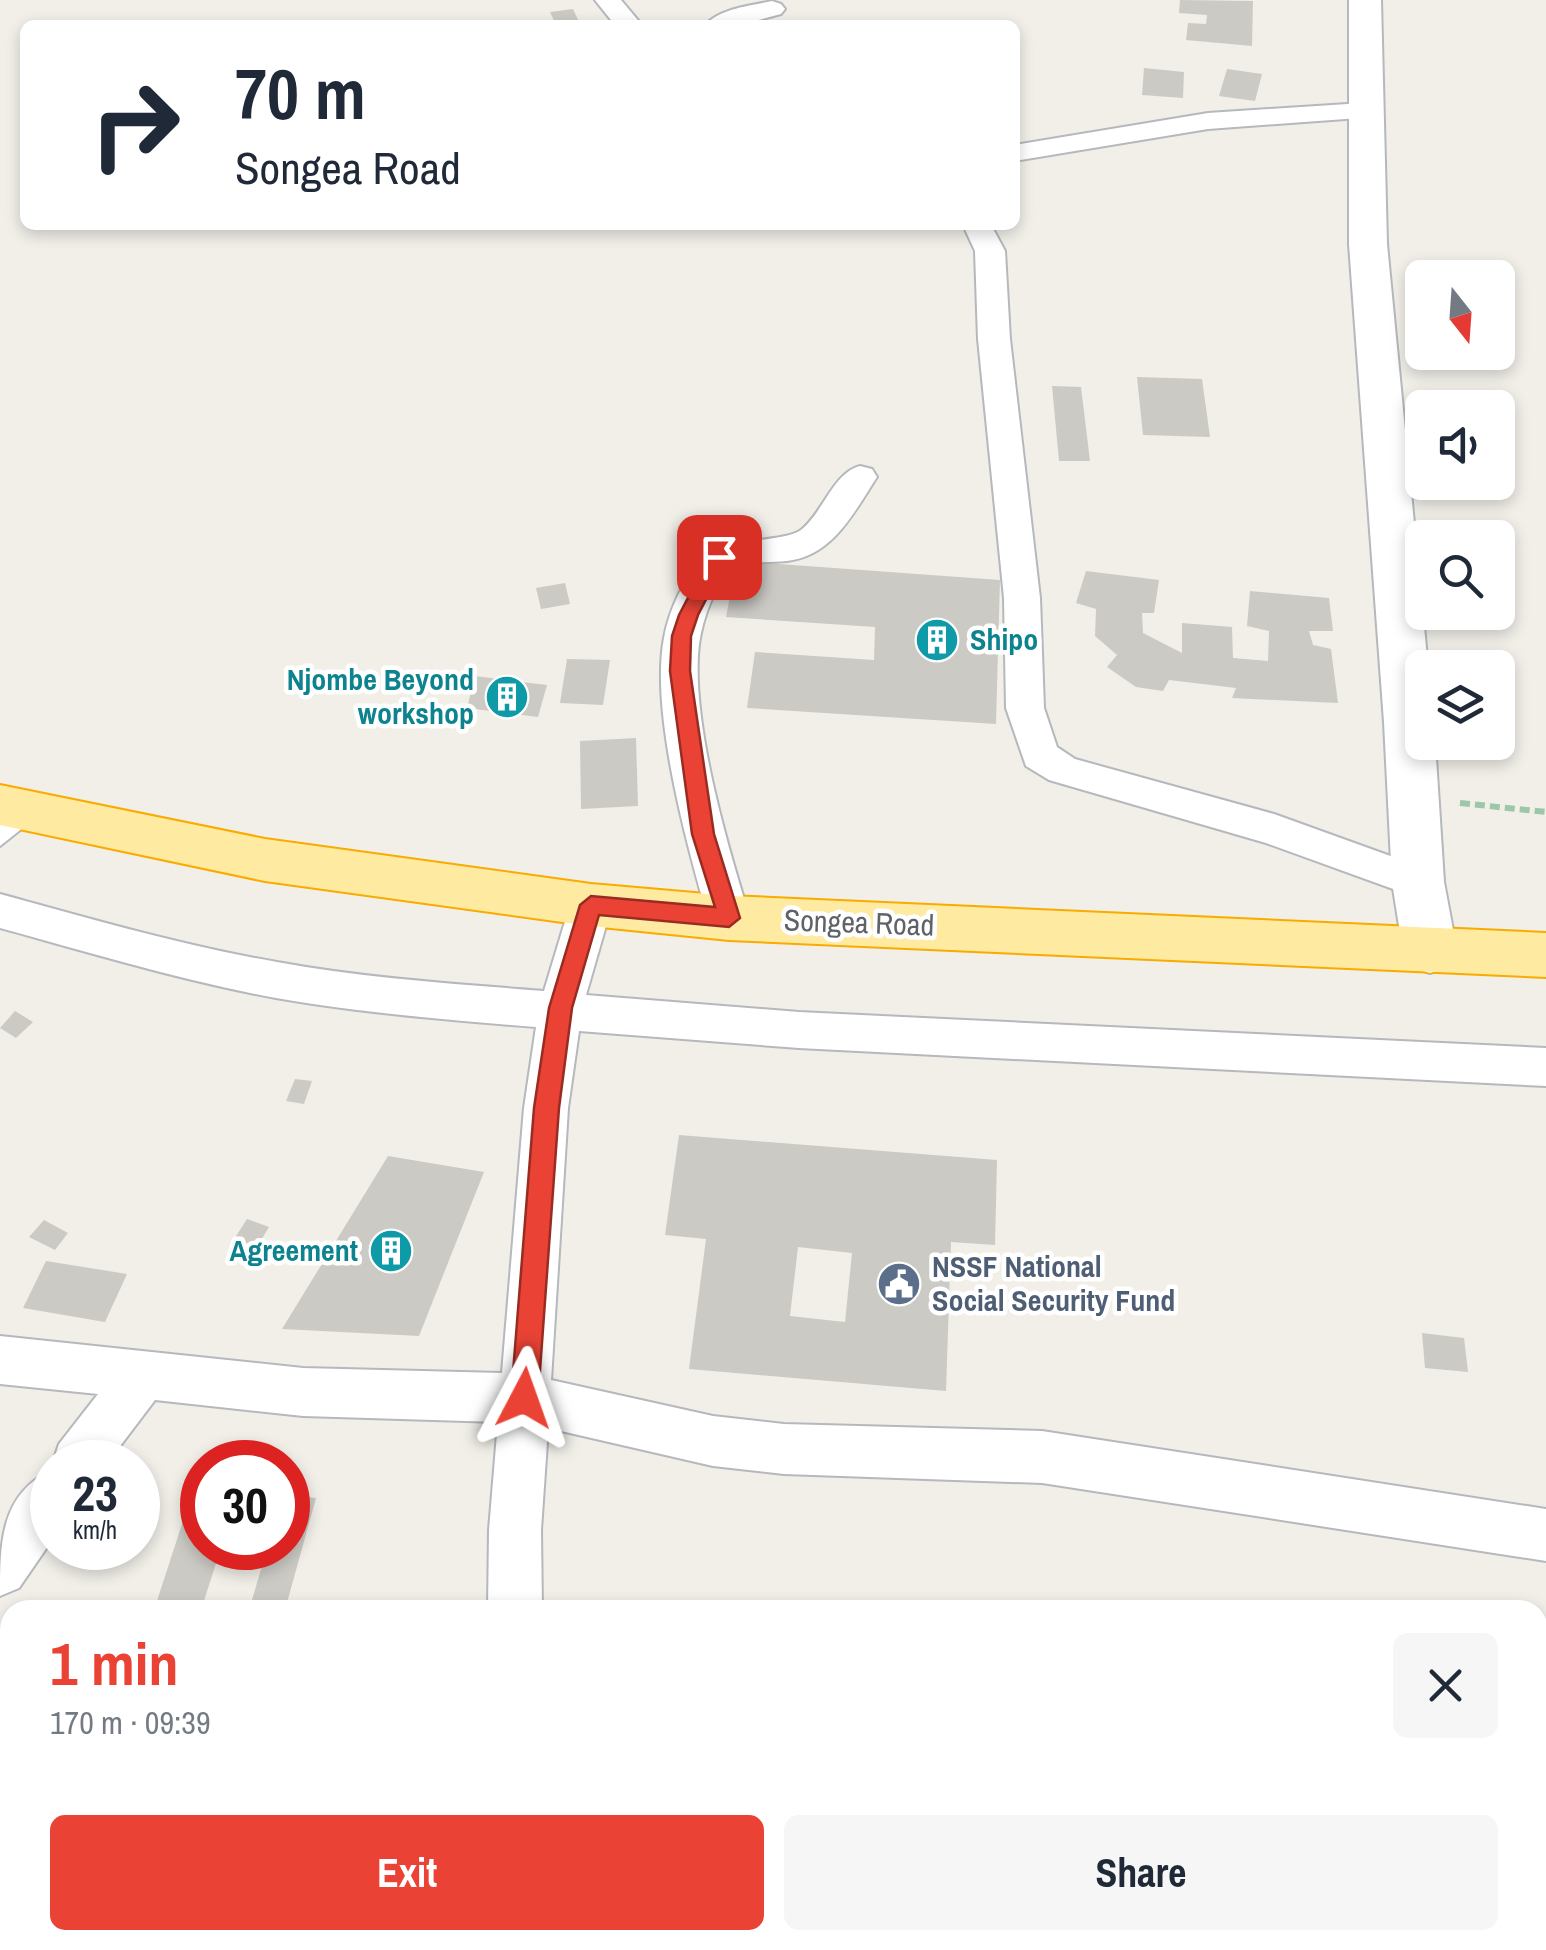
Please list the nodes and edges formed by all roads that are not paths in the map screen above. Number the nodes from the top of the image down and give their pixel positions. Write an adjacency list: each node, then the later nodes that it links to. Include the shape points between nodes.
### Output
1 (607, 0): 4 (street)
2 (1364, 0): 6 (street)
3 (775, 11): 5 (street)
4 (625, 20)
5 (730, 20)
6 (1362, 110): 7 (street, via 1208,121); 13 (street)
7 (1059, 146): 8 (street); 9 (street)
8 (1020, 152)
9 (1020, 171)
10 (979, 230): 13 (street, via 990,251 1022,598 1025,708 1040,756 1063,770 1274,830)
11 (860, 477): 16 (street, via 808,543 719,557 682,636 693,781)
12 (9, 819): 14 (highway, Songea Road)
13 (1418, 882): 17 (street)
14 (591, 905): 16 (highway, Songea Road); 19 (street)
15 (0, 911): 19 (street, via 276,980 401,998)
16 (729, 918): 17 (highway, Songea Road)
17 (1430, 950): 18 (highway, Songea Road)
18 (1546, 955)
19 (561, 1008): 20 (street, via 799,1030); 23 (street, via 537,1207)
20 (1546, 1068)
21 (0, 1360): 22 (street)
22 (145, 1374): 23 (street, via 302,1392); 24 (street)
23 (524, 1398): 26 (street, via 713,1442 1042,1457); 28 (street)
24 (94, 1440)
25 (30, 1527): 27 (street)
26 (1546, 1535)
27 (0, 1569)
28 (515, 1600)

